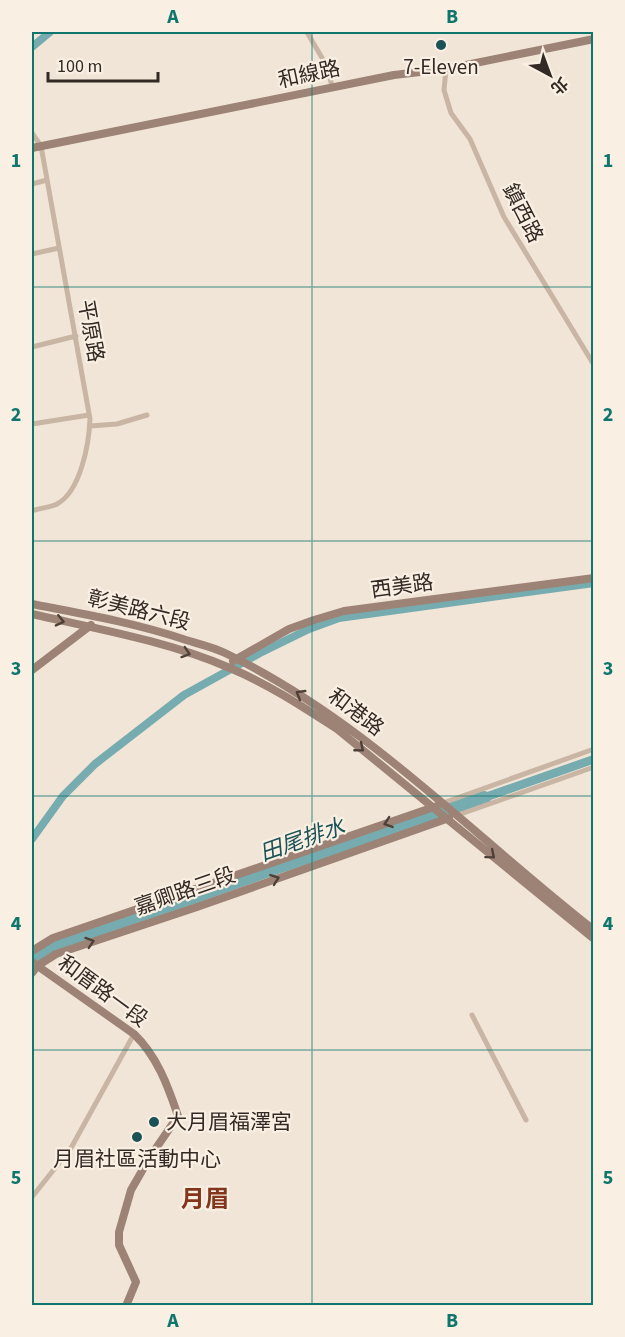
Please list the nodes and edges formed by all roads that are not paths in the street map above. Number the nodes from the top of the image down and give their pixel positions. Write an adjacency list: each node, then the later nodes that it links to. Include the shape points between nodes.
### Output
1 (308, 34): 4 (street, via 328,69)
2 (594, 39): 3 (main road, 和線路)
3 (446, 69): 4 (main road, 和線路); 13 (street, 鎮西路, via 444,90 451,113 470,139 504,217)
4 (332, 87): 6 (main road, 和線路)
5 (32, 133): 6 (street, 平原路)
6 (36, 147): 7 (street, 平原路)
7 (47, 180): 8 (street); 9 (street, 平原路)
8 (32, 184)
9 (59, 248): 10 (street); 11 (street, 平原路)
10 (32, 254)
11 (76, 336): 12 (street); 14 (street, 平原路)
12 (32, 347)
13 (594, 365)
14 (89, 415): 16 (street); 17 (street, 平原路)
15 (147, 415): 17 (street, via 117,424)
16 (32, 424)
17 (90, 426): 18 (street, 平原路, via 85,462 75,486 59,503)
18 (32, 510)
19 (594, 578): 26 (main road, 西美路, via 344,611 289,629)
20 (32, 604): 22 (main road, 彰美路六段)
21 (32, 614): 23 (main road, 彰美路六段, one-way to 23)
22 (100, 616): 23 (main road); 24 (main road, 彰美路六段)
23 (89, 627): 25 (main road, 彰美路六段); 28 (main road)
24 (163, 632): 25 (main road); 26 (main road, 彰美路六段)
25 (159, 644): 27 (main road, 彰美路六段, one-way to 27)
26 (235, 658): 27 (main road, 西美路); 31 (main road, 和港路, one-way to 26, via 318,705)
27 (228, 667): 32 (main road, 和港路, one-way to 32, via 337,729)
28 (32, 670)
29 (594, 749): 31 (street)
30 (594, 767): 33 (street)
31 (445, 805): 32 (main road, 嘉卿路三段); 33 (main road, 和港路)
32 (434, 809): 34 (main road, 和港路); 37 (main road, 嘉卿路三段, one-way to 37, via 53,938)
33 (456, 814): 34 (main road, 嘉卿路三段); 35 (main road)
34 (446, 818): 36 (main road, one-way to 36); 38 (main road, 嘉卿路三段, one-way to 34, via 56,954)
35 (594, 930)
36 (594, 939)
37 (32, 951)
38 (33, 967): 40 (main road, 和厝路一段)
39 (472, 1015): 41 (street)
40 (134, 1034): 42 (street, via 70,1148); 43 (main road, 和厝路一段, via 158,1066 178,1116 131,1191 122,1221 119,1245 136,1282)
41 (526, 1120)
42 (32, 1197)
43 (126, 1305)

